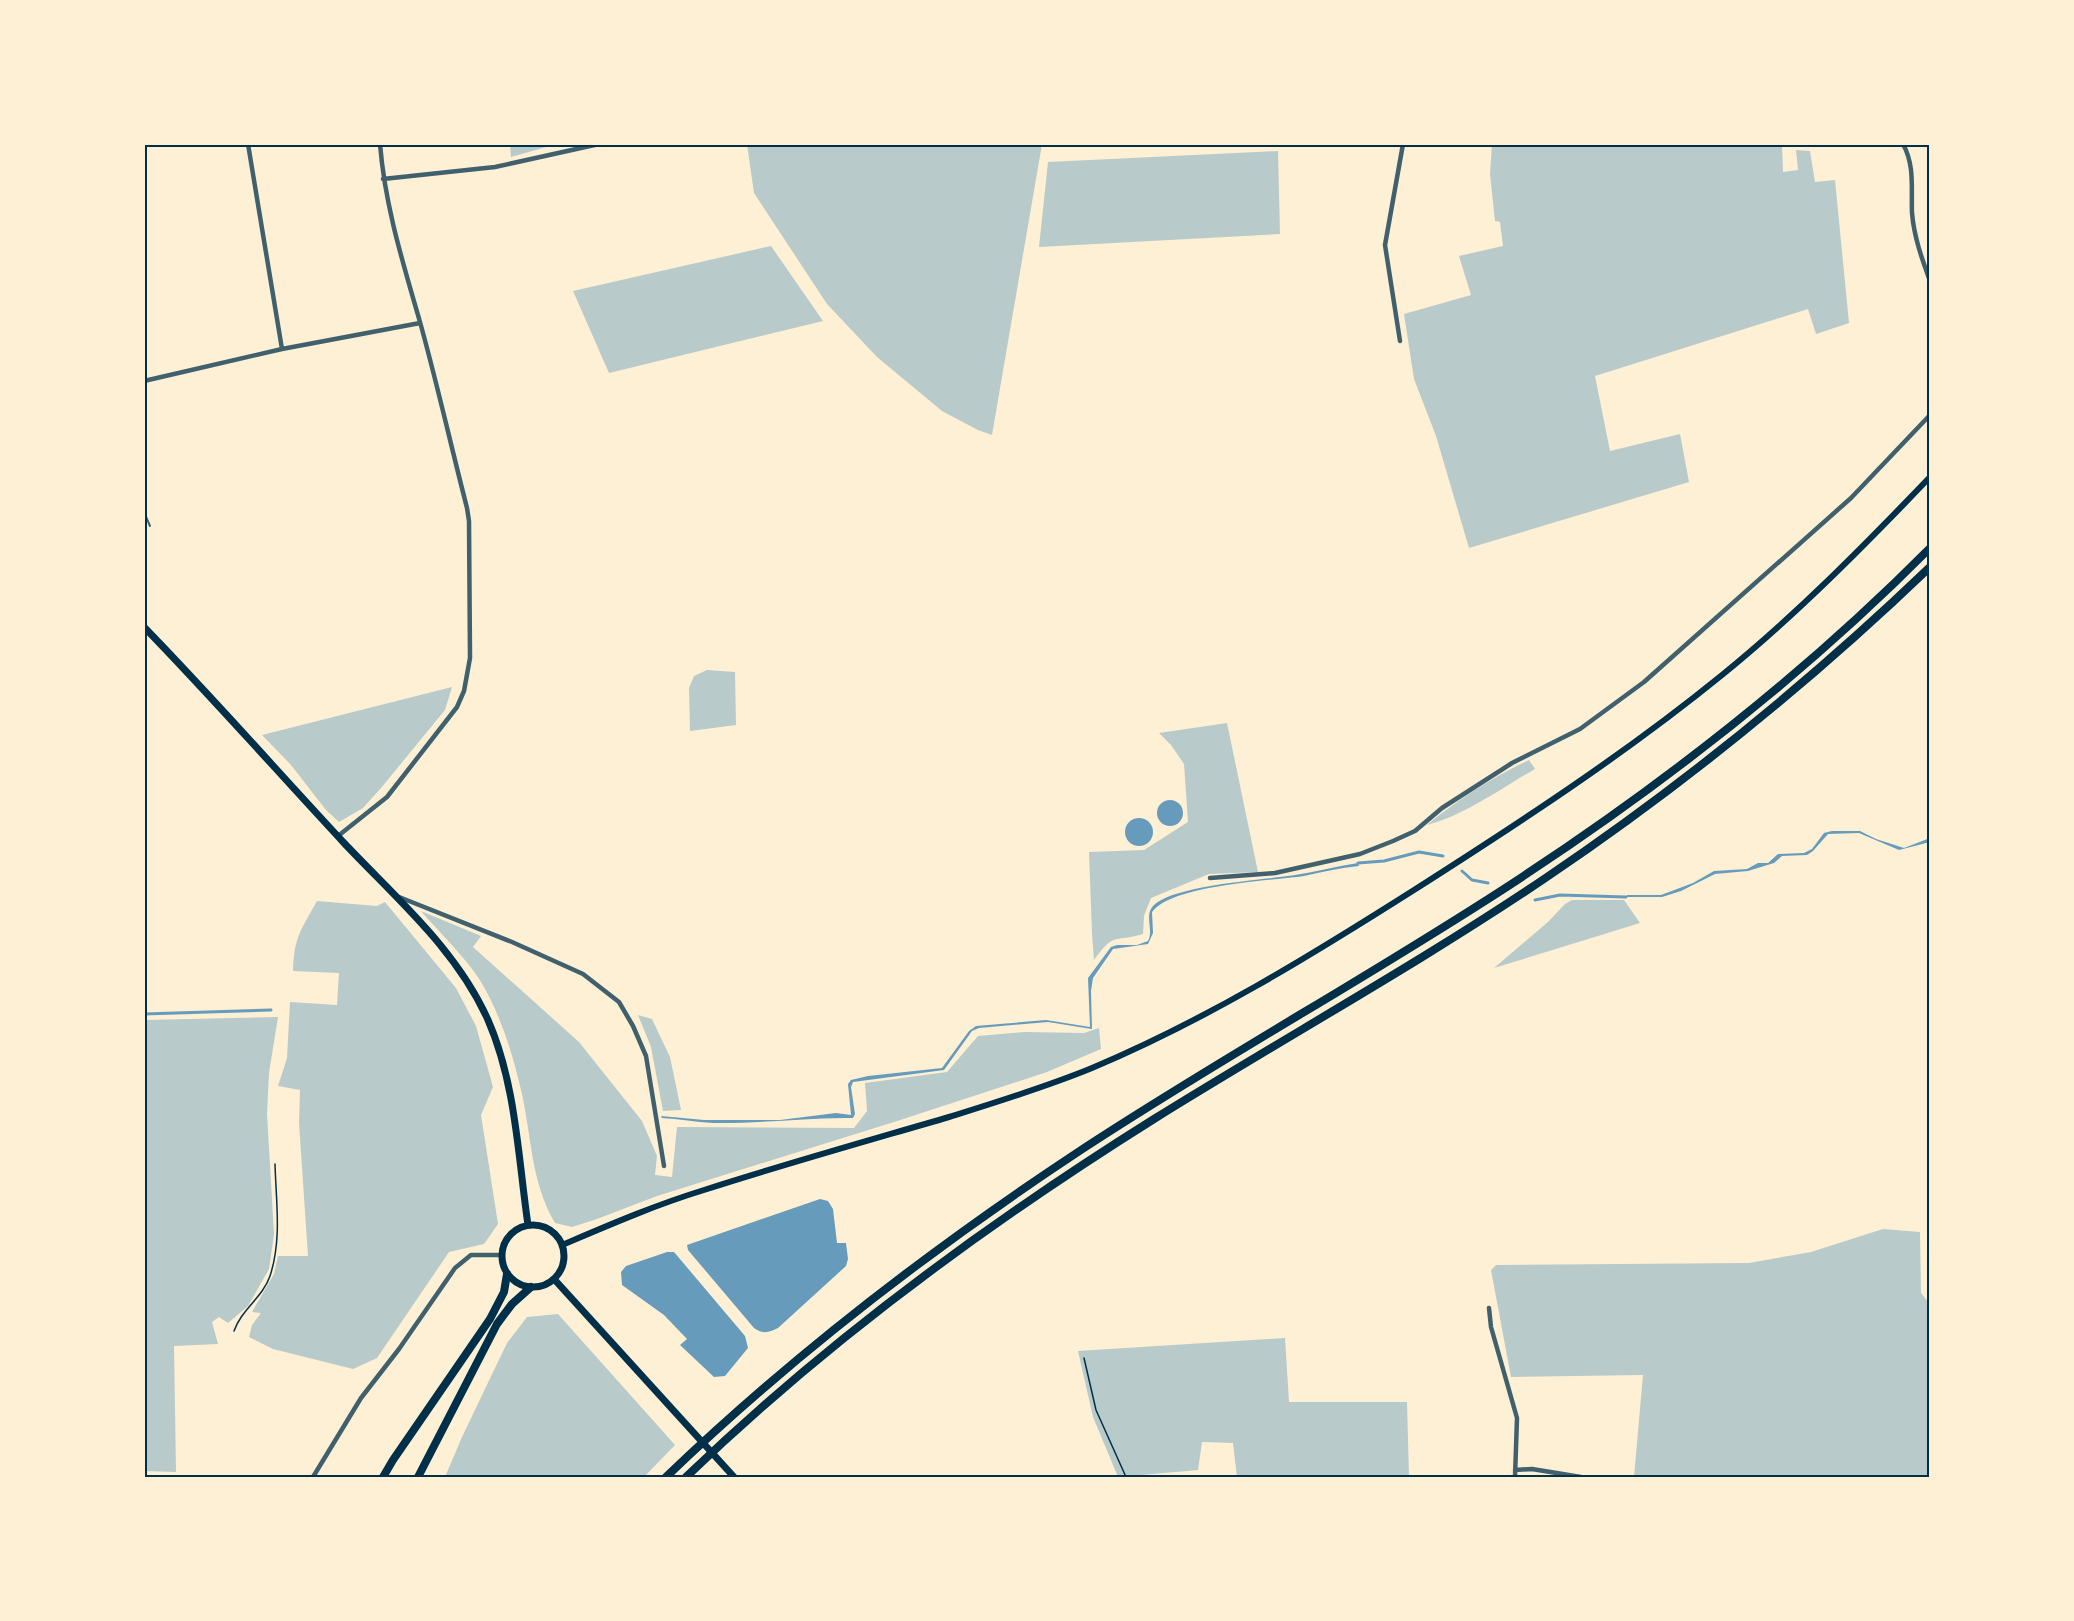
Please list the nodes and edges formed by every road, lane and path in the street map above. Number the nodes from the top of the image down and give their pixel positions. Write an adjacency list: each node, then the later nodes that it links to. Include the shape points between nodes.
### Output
1 (248, 144): 10 (street)
2 (380, 144): 6 (street)
3 (599, 144): 6 (street, via 495,167)
4 (1403, 144): 9 (street, via 1385,245)
5 (1903, 144): 7 (street, via 1911,166 1915,231)
6 (383, 179): 8 (street)
7 (1930, 281)
8 (420, 323): 10 (street); 19 (street, via 469,521 470,658 457,707 387,796)
9 (1400, 341)
10 (282, 350): 11 (street)
11 (144, 381)
12 (1930, 415): 20 (street, via 1851,498 1644,682 1580,729 1512,764 1442,808 1415,831 1393,841 1360,854 1275,873)
13 (1930, 477): 25 (main road, via 1817,590 1677,710 1491,841 1304,960 1228,1003 1092,1068 1020,1095 698,1191)
14 (144, 512): 15 (lane)
15 (150, 526)
16 (1930, 548): 37 (highway, via 1783,682 1664,777 1524,876 1037,1179 913,1268 794,1363)
17 (1930, 567): 38 (highway, via 1788,696 1637,814 1543,880 1151,1121 1011,1214 854,1331)
18 (144, 627): 19 (main road)
19 (338, 836): 21 (main road)
20 (1210, 878)
21 (396, 896): 23 (street, via 583,974 619,1002 646,1056); 24 (main road, via 448,955 489,1022 511,1102)
22 (275, 1164): 31 (path, via 278,1236 269,1278 238,1319)
23 (664, 1166)
24 (528, 1225): 25 (main road, via 545,1227); 26 (main road, via 509,1235)
25 (562, 1245): 28 (main road, via 563,1263)
26 (501, 1255): 27 (main road); 34 (street, via 471,1255 455,1268 361,1398)
27 (507, 1274): 29 (main road, via 520,1285); 35 (highway, via 504,1292 490,1319)
28 (554, 1279): 29 (main road); 39 (main road)
29 (531, 1287): 36 (highway, via 497,1324)
30 (1489, 1308): 33 (street, via 1517,1418)
31 (234, 1331)
32 (1084, 1358): 40 (path, via 1096,1410)
33 (1515, 1470): 41 (street); 42 (street)
34 (313, 1477)
35 (383, 1477)
36 (418, 1477)
37 (666, 1477)
38 (686, 1477)
39 (734, 1477)
40 (1125, 1477)
41 (1515, 1477)
42 (1581, 1477)

